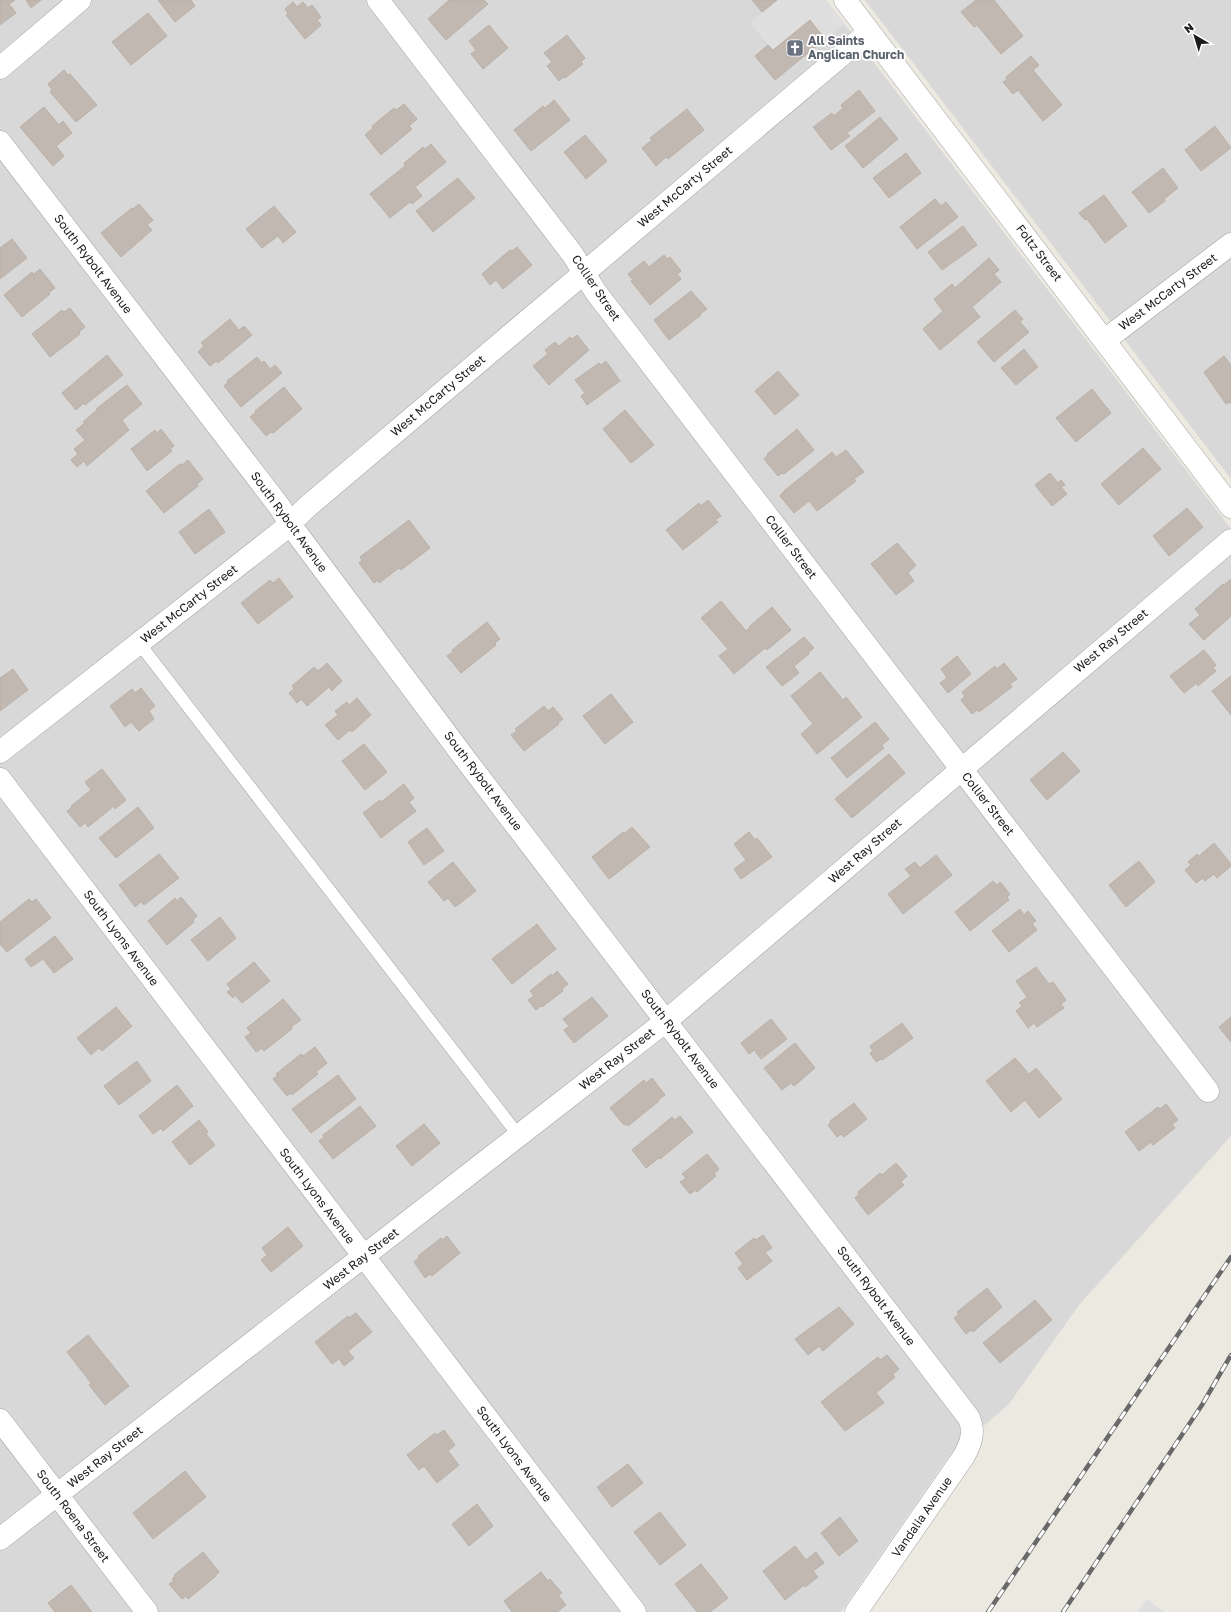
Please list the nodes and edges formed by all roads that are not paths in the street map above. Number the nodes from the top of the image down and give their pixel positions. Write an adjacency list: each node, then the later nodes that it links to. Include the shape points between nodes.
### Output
1 (80, 0): 5 (street)
2 (378, 0): 8 (street, Collier Street)
3 (845, 0): 4 (street, Foltz Street)
4 (870, 32): 8 (street, West McCarty Street); 9 (street, Foltz Street)
5 (0, 68)
6 (0, 142): 11 (street, South Rybolt Avenue)
7 (1231, 244): 9 (street, West McCarty Street)
8 (584, 272): 11 (street, West McCarty Street); 15 (street, Collier Street, via 595,291)
9 (1105, 340): 10 (street, Foltz Street)
10 (1231, 507)
11 (290, 523): 13 (street, West McCarty Street, via 282,532); 17 (street, South Rybolt Avenue, via 461,753)
12 (1231, 540): 15 (street, West Ray Street)
13 (139, 643): 14 (street, West McCarty Street); 19 (lane)
14 (0, 752)
15 (961, 769): 17 (street, West Ray Street); 18 (street, Collier Street)
16 (0, 779): 20 (street, South Lyons Avenue)
17 (666, 1020): 19 (street, West Ray Street); 21 (street, South Rybolt Avenue)
18 (1208, 1091)
19 (519, 1136): 20 (street, West Ray Street)
20 (363, 1257): 23 (street, West Ray Street); 26 (street, South Lyons Avenue)
21 (969, 1418): 27 (street, Vandalia Avenue, via 973,1426 970,1446)
22 (0, 1420): 23 (street, South Roena Street)
23 (57, 1494): 24 (street, West Ray Street); 25 (street, South Roena Street)
24 (0, 1538)
25 (147, 1612)
26 (635, 1612)
27 (856, 1612)

